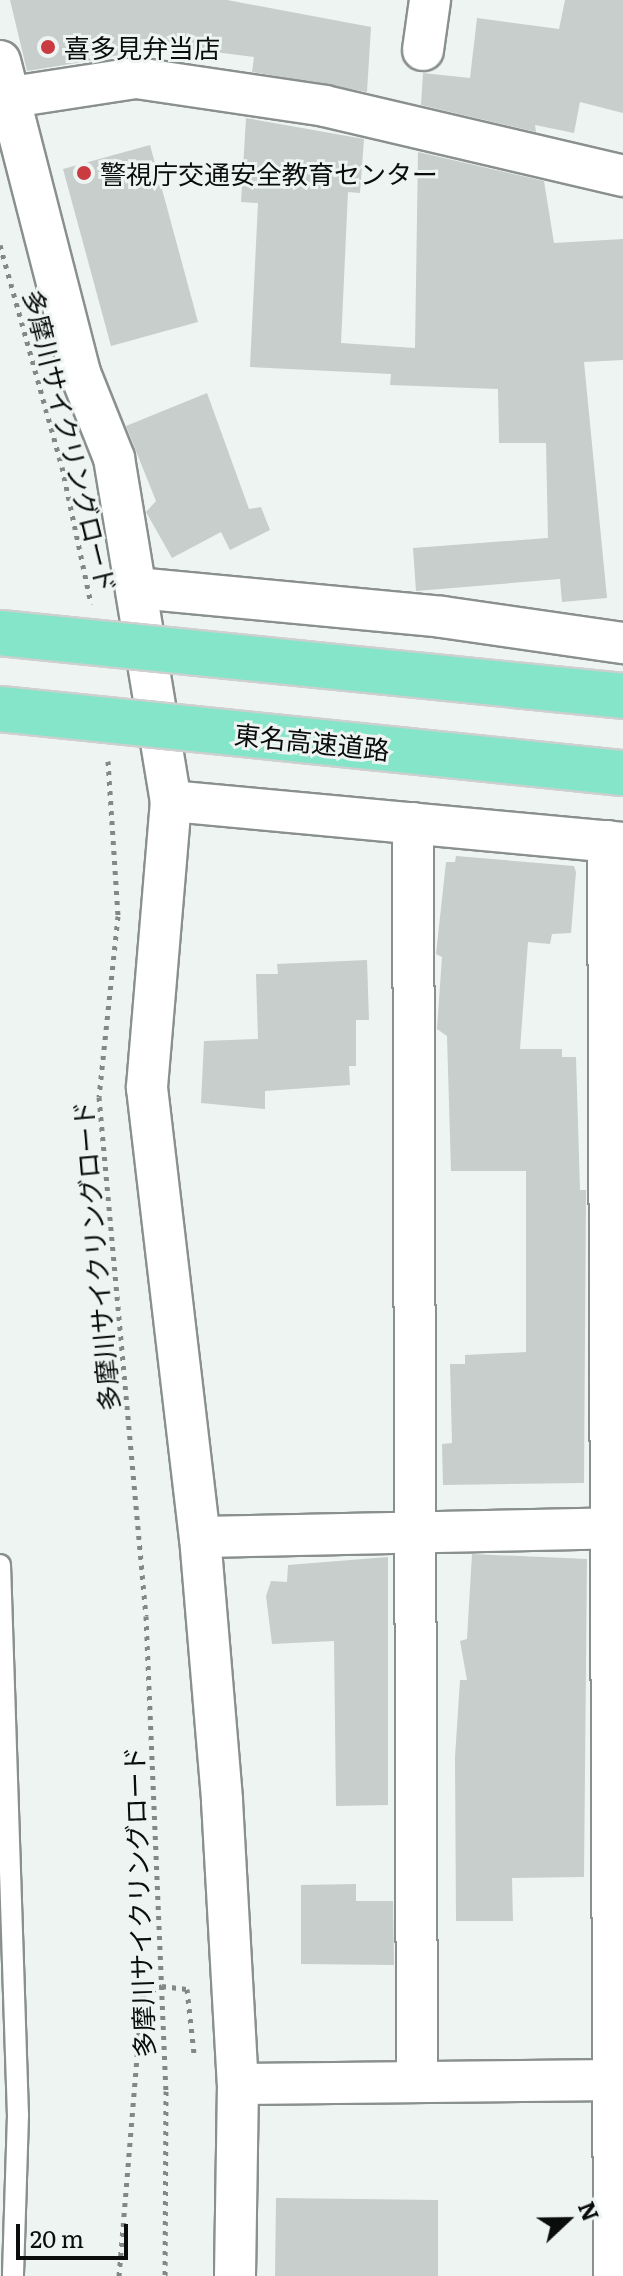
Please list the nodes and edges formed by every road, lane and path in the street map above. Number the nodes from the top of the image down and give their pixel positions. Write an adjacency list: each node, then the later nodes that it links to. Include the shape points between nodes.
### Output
1 (430, 0): 2 (street)
2 (423, 50)
3 (4, 85): 4 (street, via 136,78 325,106); 6 (street, via 80,373 114,458)
4 (623, 176)
5 (0, 245): 7 (path, 多摩川サイクリングロード, via 62,467)
6 (137, 588): 9 (street, via 442,617); 14 (street)
7 (93, 615)
8 (0, 633): 10 (highway, bridge)
9 (623, 643)
10 (623, 696)
11 (0, 709): 13 (highway, 東名高速道路, bridge)
12 (108, 753): 28 (path, 多摩川サイクリングロード, via 118,916 99,1097 146,1616)
13 (623, 773)
14 (171, 801): 15 (street); 19 (street, via 147,1088)
15 (413, 823): 16 (street); 18 (street)
16 (616, 842): 17 (street)
17 (616, 1528): 18 (street); 31 (street)
18 (415, 1533): 19 (street); 32 (street)
19 (200, 1537): 33 (street)
20 (0, 1565): 21 (lane)
21 (0, 1573): 22 (lane)
22 (2, 1626): 23 (lane)
23 (3, 1688): 24 (lane)
24 (3, 1723): 25 (lane)
25 (4, 1815): 26 (lane)
26 (4, 1865): 27 (lane)
27 (6, 1955): 29 (lane)
28 (162, 1986): 30 (path, via 187,1989); 38 (path, via 142,1995); 39 (path, 多摩川サイクリングロード)
29 (7, 1995): 34 (lane)
30 (196, 2068)
31 (618, 2080): 32 (street); 41 (street)
32 (417, 2081): 33 (street)
33 (238, 2084): 40 (street)
34 (8, 2092): 35 (lane)
35 (9, 2134): 36 (lane)
36 (8, 2184): 37 (lane)
37 (13, 2276)
38 (119, 2276)
39 (165, 2276)
40 (235, 2276)
41 (614, 2276)

